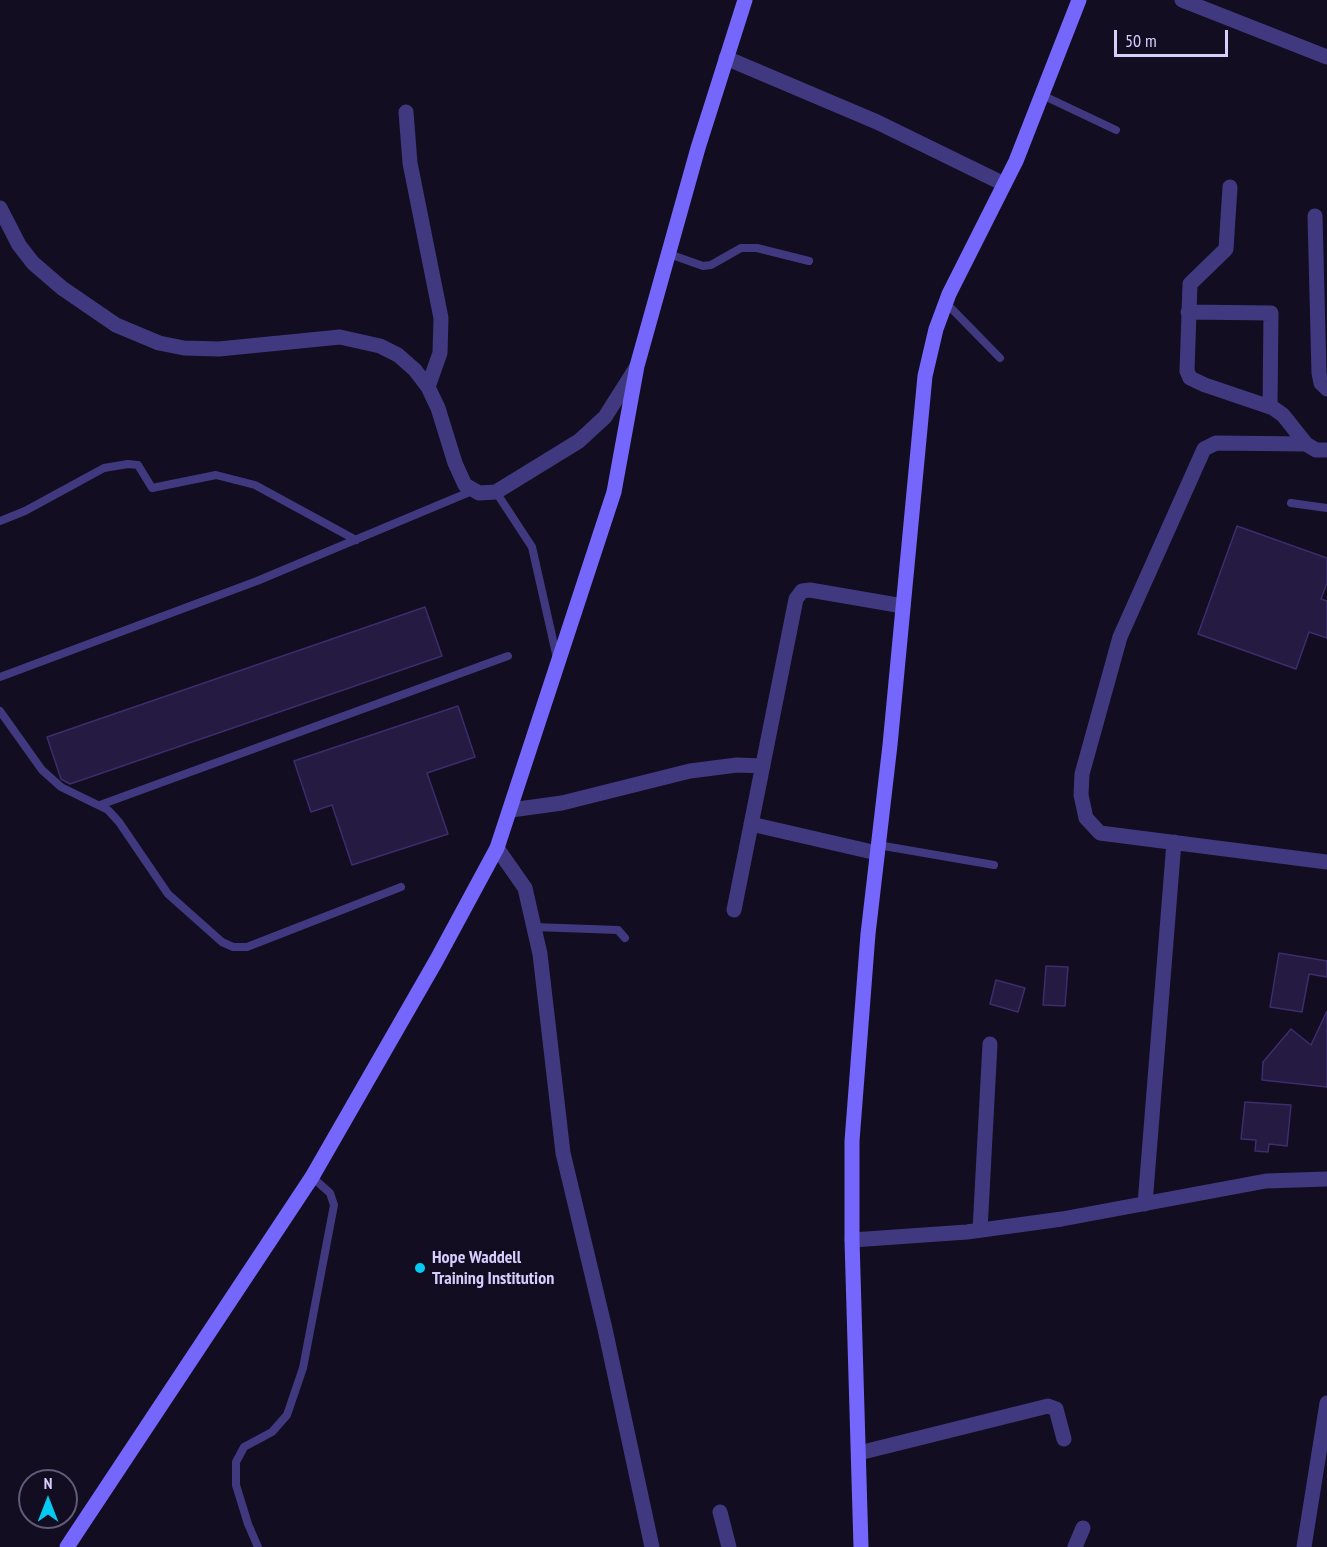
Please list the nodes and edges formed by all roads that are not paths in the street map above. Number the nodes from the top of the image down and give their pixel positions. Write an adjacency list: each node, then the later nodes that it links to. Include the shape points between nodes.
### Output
1 (745, 0): 5 (street)
2 (1079, 0): 6 (street)
3 (1182, 0): 4 (street)
4 (1327, 57)
5 (726, 58): 9 (street, via 877,122); 13 (street)
6 (1042, 95): 8 (lane); 9 (street)
7 (406, 112): 19 (street, via 410,163 441,318 440,353)
8 (1116, 130)
9 (1004, 184): 15 (street)
10 (1230, 188): 16 (street, via 1228,244 1191,279)
11 (0, 208): 19 (street, via 19,245 62,288 116,325 159,343 219,349 340,337 360,340 398,356)
12 (1315, 216): 20 (street, via 1319,373)
13 (669, 254): 14 (lane, via 703,266 741,248 757,248); 18 (street)
14 (809, 261)
15 (946, 303): 17 (lane); 30 (street, via 925,376)
16 (1188, 312): 21 (street, via 1187,371 1191,378); 21 (street, via 1271,313)
17 (1000, 358)
18 (638, 366): 25 (street, via 605,417 579,441); 32 (street, via 614,492)
19 (428, 387): 24 (street, via 454,463)
20 (1327, 389)
21 (1270, 407): 22 (street, via 1283,415)
22 (1306, 444): 23 (street, via 1316,450); 39 (street, via 1216,444 1204,449 1120,637 1082,774 1086,818 1100,832)
23 (1327, 450)
24 (472, 491): 25 (street); 29 (lane)
25 (496, 492): 32 (lane, via 532,547)
26 (1291, 503): 27 (lane)
27 (1327, 508)
28 (0, 521): 29 (lane, via 104,468 128,464 138,465 152,488 216,475 255,485)
29 (356, 540): 33 (lane)
30 (903, 606): 35 (street, via 802,591 796,599); 41 (street)
31 (508, 657): 36 (lane)
32 (558, 661): 37 (street)
33 (0, 677)
34 (0, 711): 36 (lane, via 50,778)
35 (763, 766): 37 (street, via 690,771 562,803); 38 (street)
36 (100, 806): 44 (lane, via 119,822 168,894 232,947 247,947)
37 (511, 810): 40 (street)
38 (751, 824): 41 (street); 45 (street)
39 (1174, 842): 42 (street); 51 (street)
40 (497, 848): 46 (street, via 525,888); 49 (street)
41 (878, 849): 43 (lane); 53 (street, via 857,1053)
42 (1327, 862)
43 (994, 865)
44 (401, 887)
45 (734, 910)
46 (534, 927): 47 (lane, via 618,930); 61 (street, via 563,1153 606,1329)
47 (625, 938)
48 (990, 1044): 52 (street)
49 (312, 1177): 59 (street); 60 (lane, via 330,1193 334,1205 303,1368 287,1415 272,1432 244,1448 236,1462 236,1485)
50 (1327, 1179): 51 (street, via 1266,1181)
51 (1145, 1204): 52 (street)
52 (980, 1230): 53 (street)
53 (852, 1240): 56 (street)
54 (1327, 1403): 65 (street)
55 (1064, 1439): 56 (street, via 1056,1409 1048,1406)
56 (860, 1453): 63 (street)
57 (720, 1512): 62 (street)
58 (1083, 1528): 64 (street)
59 (67, 1547)
60 (258, 1547)
61 (652, 1547)
62 (729, 1547)
63 (861, 1547)
64 (1075, 1547)
65 (1304, 1547)

